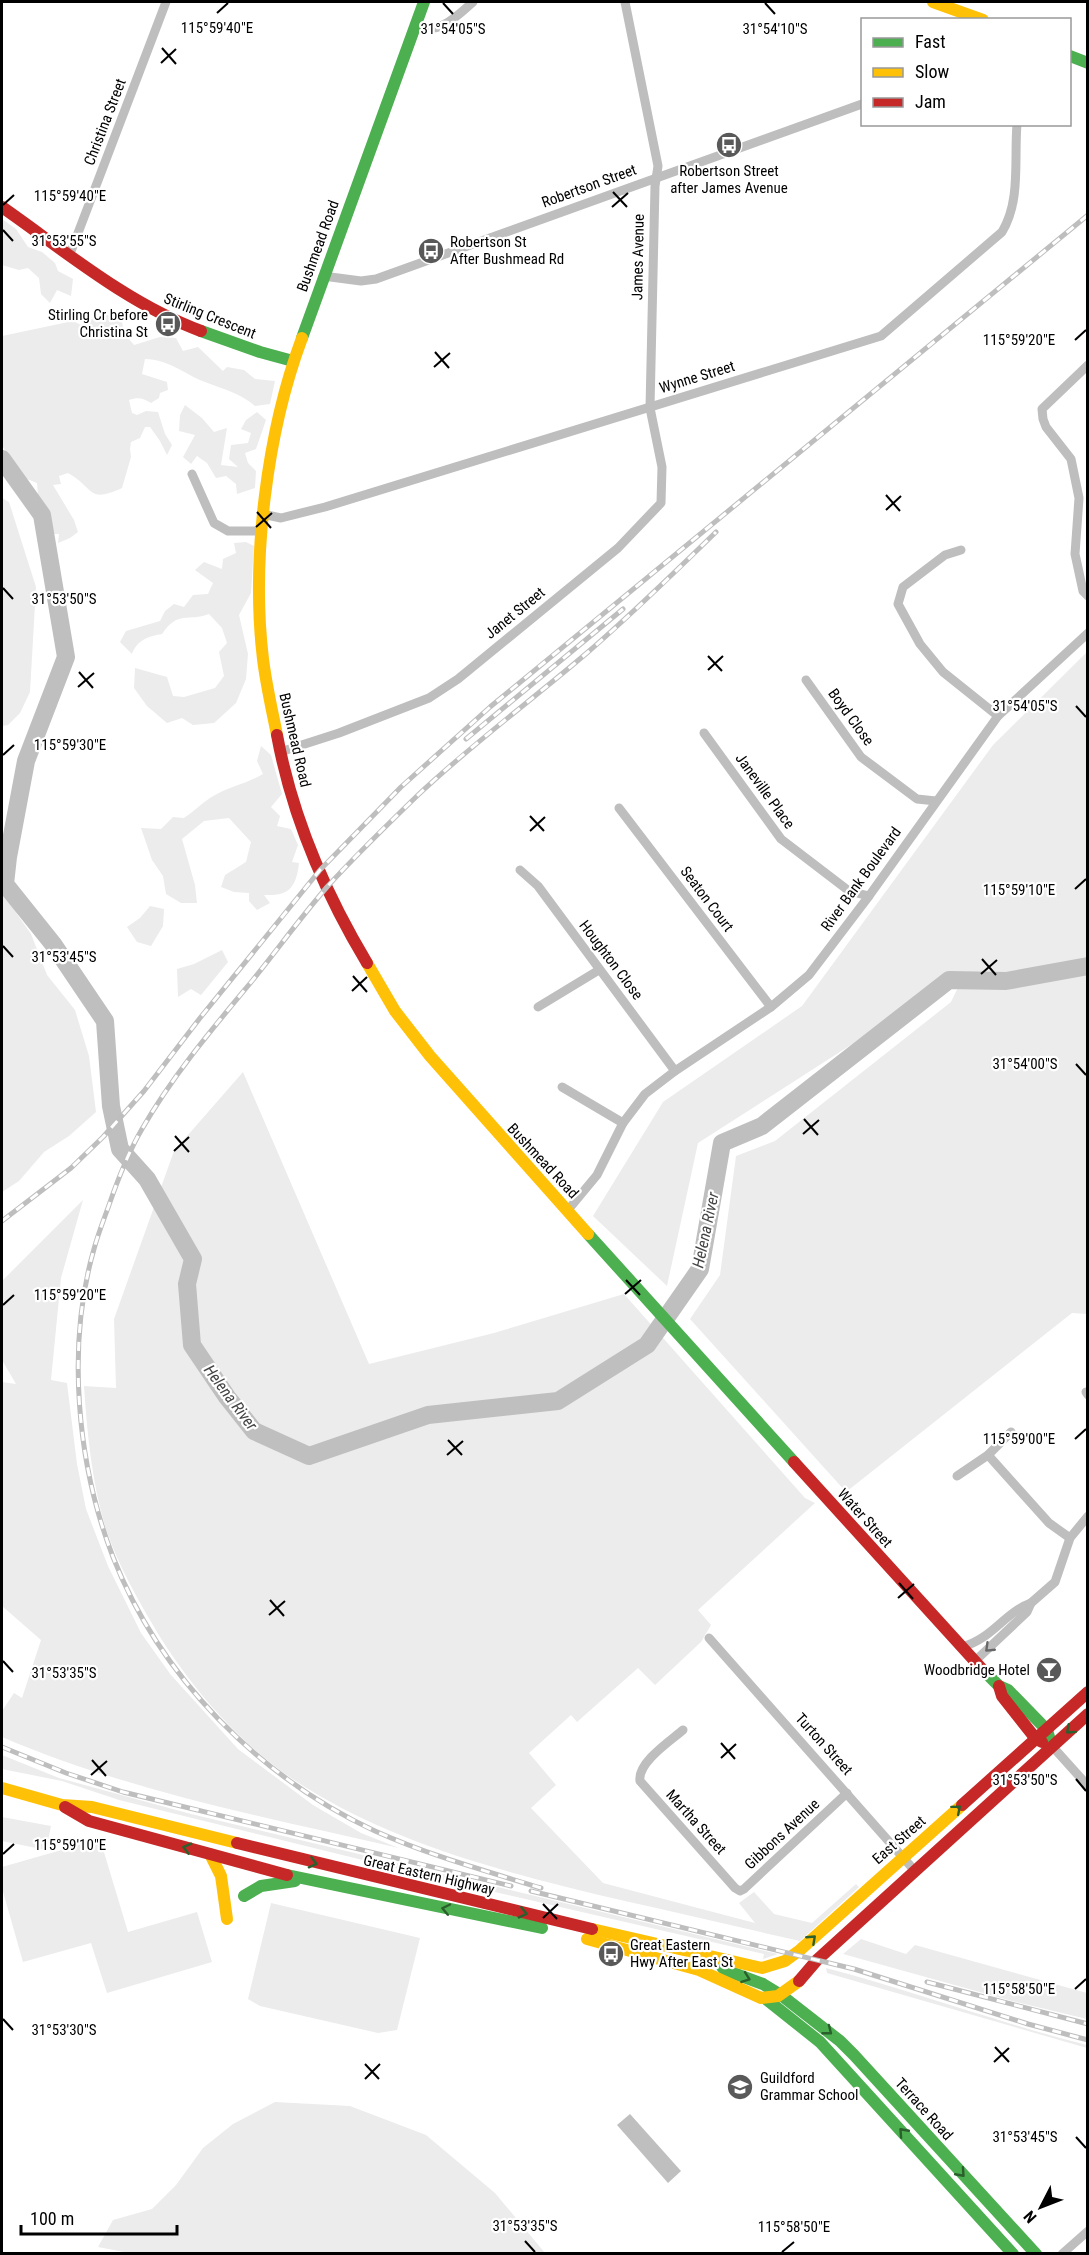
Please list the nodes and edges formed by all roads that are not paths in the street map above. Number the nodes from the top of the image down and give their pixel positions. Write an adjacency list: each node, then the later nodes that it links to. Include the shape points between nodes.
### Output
1 (166, 2): 14 (street, Christina Street)
2 (424, 2): 7 (main road, Bushmead Road)
3 (473, 2): 7 (street, via 444,24 430,28)
4 (625, 2): 12 (street, James Avenue, via 658,166)
5 (937, 2): 6 (main road)
6 (978, 18)
7 (416, 25): 15 (main road, Bushmead Road)
8 (1071, 56): 9 (main road)
9 (1088, 63)
10 (861, 104): 12 (street, Robertson Street)
11 (1017, 126): 18 (street, Wynne Street, via 1014,198 1010,219 1002,232 881,336)
12 (656, 177): 15 (street, Robertson Street, via 376,279); 18 (street, James Avenue)
13 (2, 207): 14 (main road, Stirling Crescent)
14 (70, 254): 16 (main road, Stirling Crescent, via 116,287 186,325)
15 (323, 276): 16 (main road, Bushmead Road)
16 (293, 361): 20 (main road, Bushmead Road)
17 (1088, 365): 22 (street, via 1042,409 1046,427 1071,459 1079,498)
18 (650, 408): 20 (street, Wynne Street, via 325,507 281,518); 30 (street, Janet Street, via 662,467 661,503 618,548 458,679 429,698 339,734)
19 (192, 474): 23 (street, via 214,523 228,531)
20 (262, 514): 23 (main road, Bushmead Road)
21 (1088, 520): 22 (street)
22 (1077, 526): 25 (street, via 1075,554 1083,591)
23 (261, 531): 30 (main road, Bushmead Road, via 263,659)
24 (961, 550): 28 (street, via 945,555 903,587 898,604 920,644 943,672)
25 (1088, 596)
26 (1088, 633): 28 (street, River Bank Boulevard)
27 (807, 680): 31 (street, Boyd Close, via 861,757 917,799)
28 (998, 716): 31 (street, River Bank Boulevard)
29 (704, 733): 34 (street, Janeville Place, via 781,839 849,891)
30 (280, 752): 41 (main road, Bushmead Road, via 312,856 395,1011 464,1096)
31 (936, 801): 34 (street, River Bank Boulevard)
32 (620, 808): 37 (street, Seaton Court)
33 (520, 870): 35 (street, Houghton Close, via 538,886)
34 (869, 896): 37 (street, River Bank Boulevard, via 809,975)
35 (599, 970): 36 (street); 38 (street, Houghton Close)
36 (538, 1007)
37 (771, 1007): 38 (street, River Bank Boulevard)
38 (675, 1071): 40 (street, River Bank Boulevard, via 645,1094)
39 (562, 1087): 40 (street)
40 (623, 1123): 41 (street, River Bank Boulevard, via 597,1174)
41 (568, 1210): 42 (main road, Bushmead Road)
42 (711, 1368): 50 (main road, Water Street)
43 (1011, 1432): 44 (street)
44 (988, 1455): 45 (street); 47 (street, via 1049,1523)
45 (957, 1476)
46 (1088, 1516): 47 (street)
47 (1070, 1538): 48 (street, via 1054,1582)
48 (1031, 1603): 50 (street, via 1020,1607 980,1641); 51 (street, one-way to 51, via 1027,1612)
49 (709, 1638): 61 (street, Turton Street)
50 (962, 1647): 51 (main road, Water Street)
51 (975, 1661): 52 (main road, Water Street)
52 (999, 1686): 56 (main road, Water Street, via 1008,1690); 57 (main road, Water Street)
53 (1088, 1692): 56 (main road, East Street)
54 (1088, 1714): 58 (main road, one-way to 58)
55 (683, 1730): 67 (street, Martha Street, via 644,1764 639,1775 644,1786)
56 (1047, 1730): 57 (main road, East Street); 58 (main road, Water Street)
57 (1036, 1739): 58 (main road, Water Street); 64 (main road, East Street, one-way to 57)
58 (1052, 1746): 59 (street); 65 (main road)
59 (1088, 1786)
60 (2, 1788): 62 (main road, Great Eastern Highway)
61 (847, 1793): 64 (street, Turton Street); 67 (street, Gibbons Avenue, via 744,1889)
62 (62, 1805): 63 (main road, Great Eastern Highway, one-way to 62, via 89,1821); 70 (main road, Great Eastern Highway, one-way to 70, via 92,1807)
63 (210, 1854): 66 (main road, Great Eastern Highway); 69 (main road, via 221,1876)
64 (903, 1856): 65 (street, Turton Street); 70 (main road, East Street, one-way to 64, via 758,1968 785,1961)
65 (915, 1871): 71 (main road)
66 (305, 1880): 68 (main road, via 261,1886); 72 (main road, Great Eastern Highway, one-way to 66, via 699,1970 635,1951)
67 (735, 1888)
68 (244, 1896)
69 (227, 1919)
70 (713, 1958): 71 (main road, Great Eastern Highway, one-way to 71, via 726,1970)
71 (782, 1995): 72 (main road); 75 (main road, Terrace Road, one-way to 75, via 854,2055)
72 (766, 1999): 74 (main road, Terrace Road, one-way to 72, via 843,2065)
73 (1088, 2231): 76 (street)
74 (1013, 2253)
75 (1036, 2253)
76 (1062, 2253)

